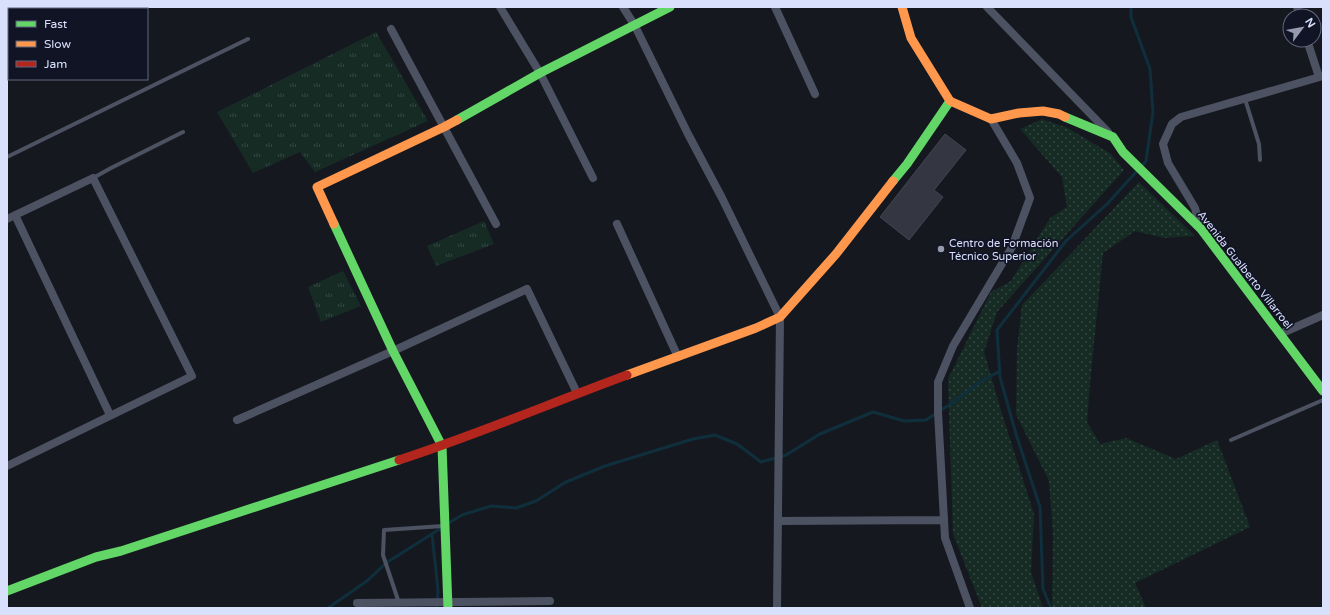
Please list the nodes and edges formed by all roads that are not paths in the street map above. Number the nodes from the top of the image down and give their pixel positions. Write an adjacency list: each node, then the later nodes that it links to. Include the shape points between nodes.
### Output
1 (500, 7): 11 (street)
2 (623, 7): 7 (street)
3 (670, 7): 7 (street)
4 (775, 7): 13 (street)
5 (902, 7): 15 (street, via 911,38)
6 (987, 7): 19 (street)
7 (635, 26): 11 (street); 30 (street)
8 (391, 29): 17 (street)
9 (248, 39): 20 (lane)
10 (1310, 48): 12 (street)
11 (540, 73): 17 (street); 23 (street)
12 (1321, 77): 14 (street)
13 (815, 94)
14 (1245, 99): 21 (lane, via 1259,144); 28 (street, via 1181,117 1172,124 1163,144 1168,163 1195,208)
15 (950, 101): 16 (street); 30 (street, via 898,176 836,254)
16 (991, 119): 19 (street, via 1043,111 1059,114); 42 (street, via 1017,163 1030,198 1012,246 953,346 938,382)
17 (444, 128): 26 (street); 32 (street, via 317,187)
18 (183, 132): 22 (lane)
19 (1113, 137): 28 (street, Avenida Gualberto Villarroel, via 1123,152)
20 (7, 157)
21 (1260, 160)
22 (93, 178): 24 (street); 37 (street, via 192,376)
23 (593, 178)
24 (15, 215): 25 (street); 37 (street)
25 (7, 219)
26 (496, 224)
27 (617, 224): 33 (street)
28 (1200, 229): 31 (street, Avenida Gualberto Villarroel)
29 (1323, 315): 31 (street)
30 (780, 317): 33 (street); 43 (street)
31 (1280, 334): 34 (street, Avenida Gualberto Villarroel)
32 (393, 351): 35 (street, via 527,289); 38 (street); 40 (street)
33 (678, 356): 35 (street)
34 (1323, 392)
35 (577, 393): 40 (street)
36 (1323, 400): 39 (lane)
37 (110, 415): 41 (street)
38 (237, 420)
39 (1231, 440)
40 (442, 446): 44 (street); 45 (street, via 136,547 96,557)
41 (7, 466)
42 (944, 520): 43 (street); 51 (street, via 945,538)
43 (778, 521): 50 (street)
44 (445, 526): 48 (lane, via 384,530 384,555); 49 (street)
45 (7, 590)
46 (550, 601): 49 (street)
47 (357, 603): 48 (street)
48 (398, 603): 49 (street)
49 (448, 605)
50 (777, 608)
51 (970, 608)

